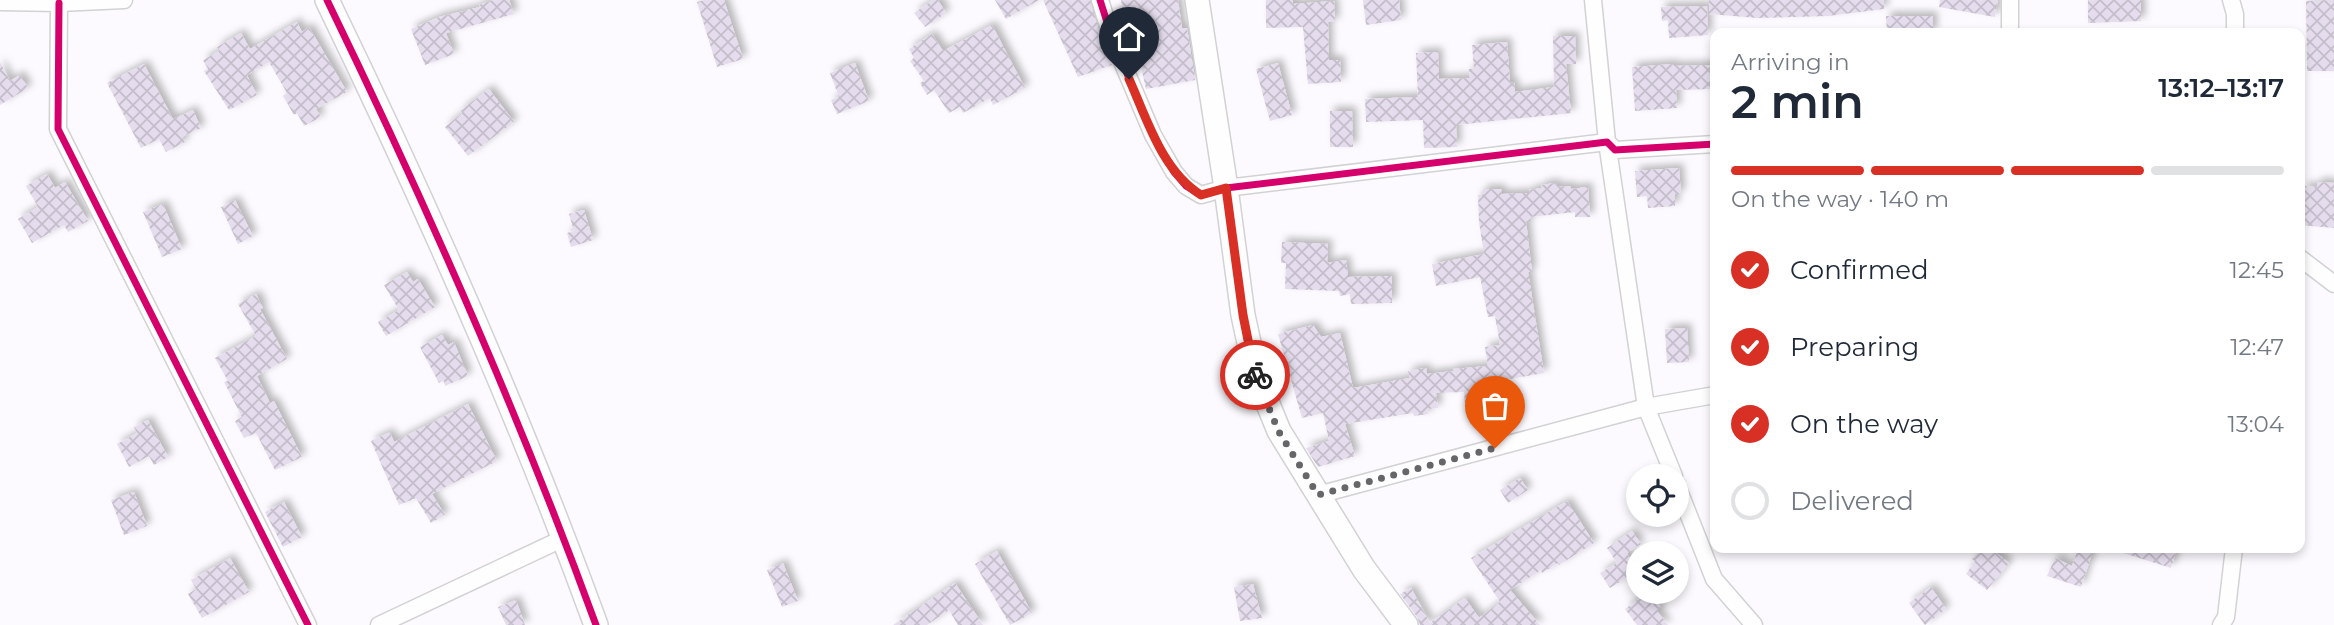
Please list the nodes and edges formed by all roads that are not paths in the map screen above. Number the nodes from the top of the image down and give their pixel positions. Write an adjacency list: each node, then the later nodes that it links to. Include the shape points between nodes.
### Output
1 (124, 0): 9 (street)
2 (327, 0): 22 (street, via 403,156)
3 (1100, 0): 14 (street, via 1153,135 1174,172 1201,195)
4 (1197, 0): 14 (street)
5 (1593, 0): 12 (street)
6 (2010, 0): 10 (street)
7 (2231, 0): 11 (street)
8 (0, 2): 9 (street)
9 (59, 3): 24 (street, via 58,129)
10 (2010, 28)
11 (2235, 28)
12 (1607, 142): 13 (street, via 1615,150); 14 (street); 18 (street)
13 (1710, 144)
14 (1226, 188): 20 (street, via 1256,376 1279,432)
15 (2305, 262): 16 (street)
16 (2334, 284)
17 (1710, 396): 18 (street)
18 (1647, 407): 19 (street); 20 (street)
19 (1669, 464)
20 (1318, 495): 27 (street, via 1363,569)
21 (1689, 516): 28 (street, via 1714,579)
22 (564, 538): 25 (street); 26 (street)
23 (2233, 553): 29 (street, via 2226,617)
24 (308, 625)
25 (379, 625)
26 (596, 625)
27 (1406, 625)
28 (1754, 625)
29 (2221, 625)

